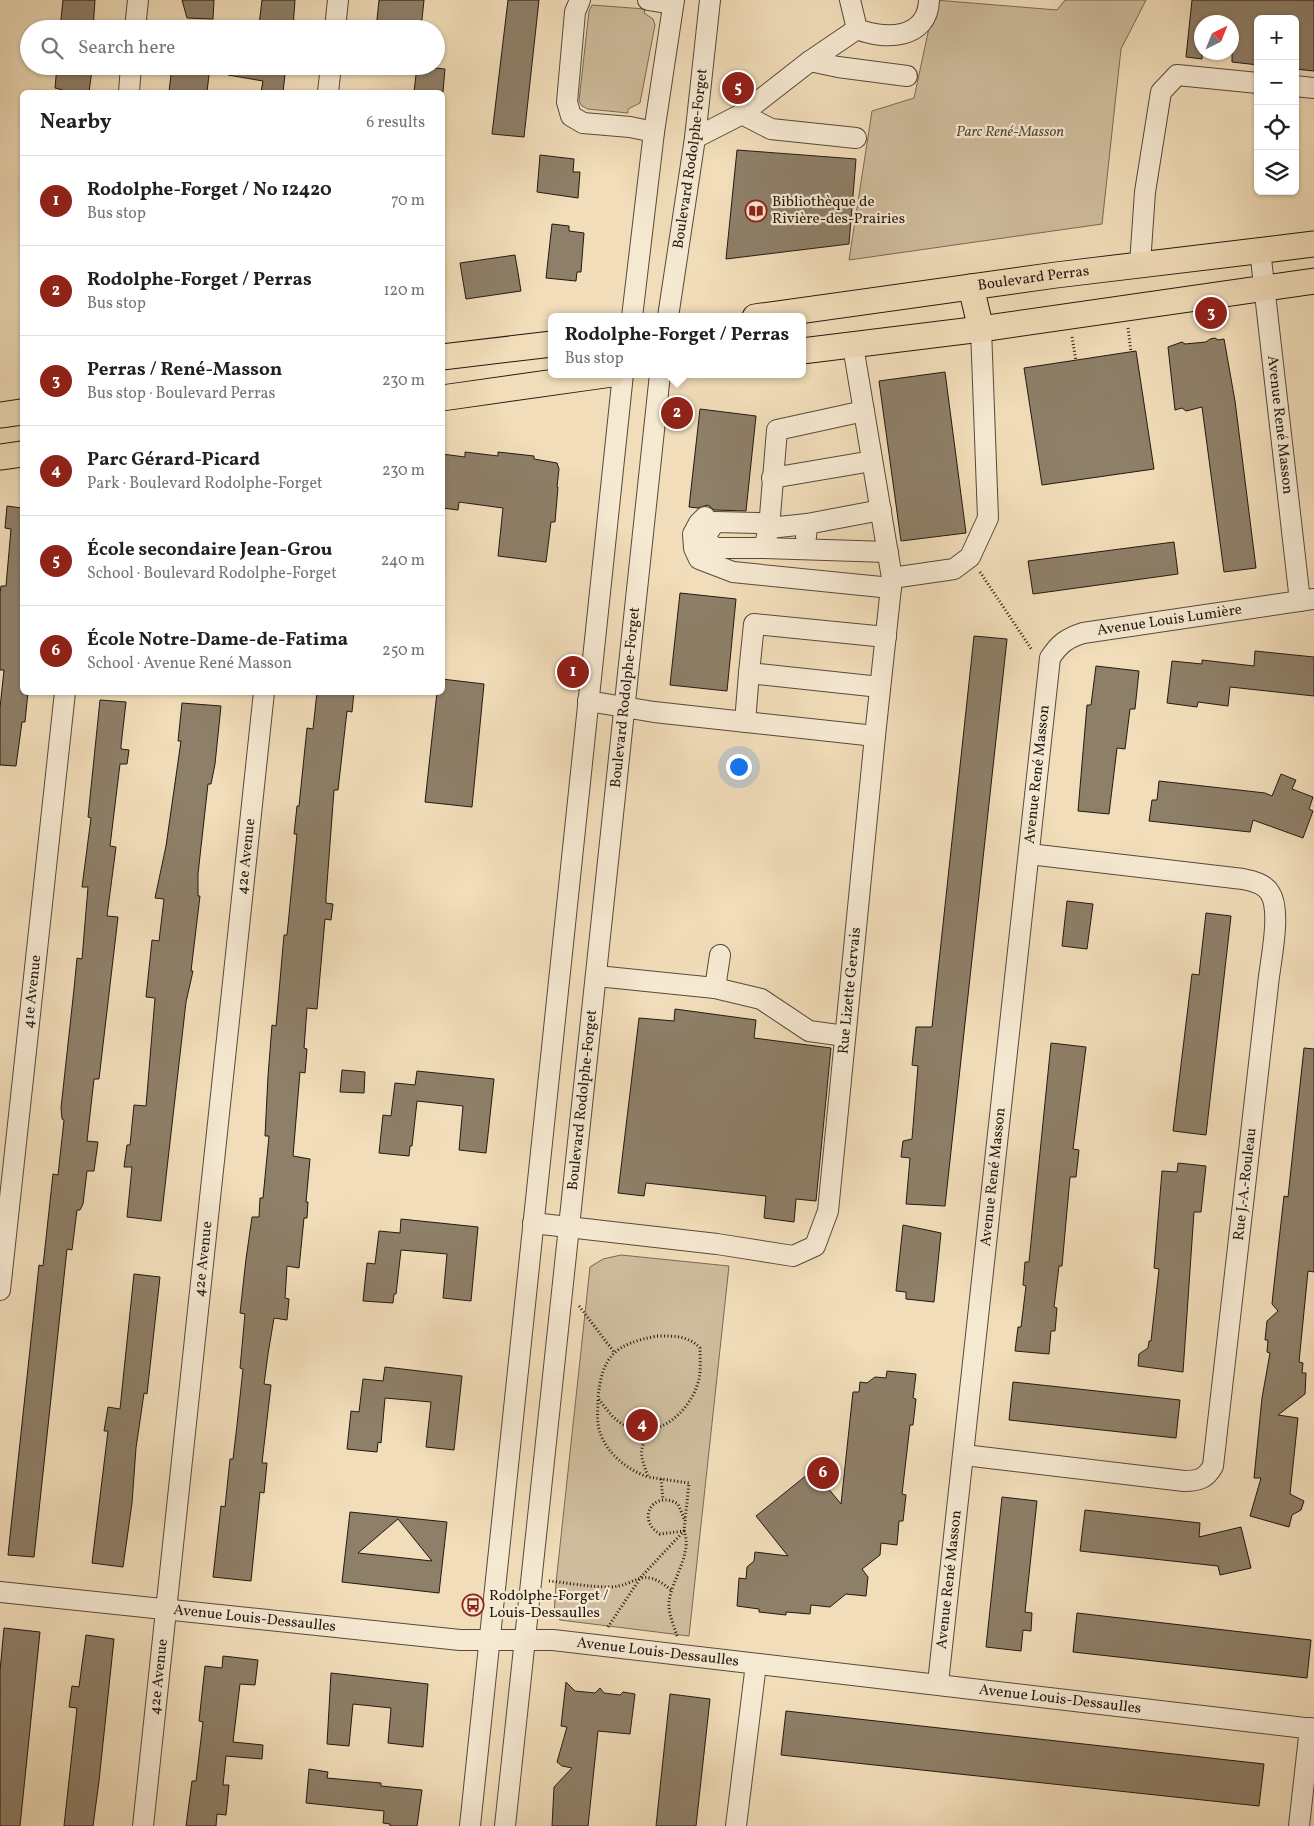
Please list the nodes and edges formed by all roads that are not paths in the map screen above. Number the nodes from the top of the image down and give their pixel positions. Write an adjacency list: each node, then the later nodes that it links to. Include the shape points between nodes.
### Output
1 (138, 0): 9 (street)
2 (338, 0): 10 (street)
3 (580, 0): 22 (street, via 575,12 567,102 571,116 583,123)
4 (648, 0): 8 (street)
5 (710, 0): 23 (street, Boulevard Rodolphe-Forget)
6 (850, 0): 11 (street)
7 (929, 0): 11 (street, via 924,17 905,34 880,36)
8 (674, 2): 22 (street)
9 (136, 20)
10 (335, 20)
11 (857, 29): 12 (street)
12 (810, 61): 15 (street); 21 (street)
13 (130, 75): 19 (street)
14 (330, 75): 20 (street)
15 (907, 76)
16 (1254, 83): 27 (street, via 1177,76 1161,92 1145,192)
17 (1299, 86): 18 (street)
18 (1314, 88)
19 (128, 90)
20 (328, 90)
21 (742, 114): 23 (street); 24 (street, via 771,129)
22 (654, 132): 31 (street)
23 (695, 138): 32 (street, Boulevard Rodolphe-Forget)
24 (856, 138)
25 (1314, 244): 26 (main road, Boulevard Perras)
26 (1260, 250): 27 (main road, Boulevard Perras); 30 (street, Avenue René Masson)
27 (1140, 264): 29 (main road, Boulevard Perras)
28 (1314, 281): 30 (main road)
29 (971, 287): 33 (main road, Boulevard Perras); 34 (main road)
30 (1265, 287): 34 (main road); 57 (street, Avenue René Masson)
31 (632, 313)
32 (669, 313)
33 (784, 313)
34 (981, 329): 36 (main road); 56 (street, via 988,518 970,556 954,568)
35 (548, 344): 38 (main road)
36 (853, 346): 37 (main road); 43 (street, Rue Lizette Gervais)
37 (806, 351)
38 (445, 357)
39 (584, 378): 42 (main road)
40 (624, 378): 64 (street)
41 (660, 378): 65 (street, Boulevard Rodolphe-Forget)
42 (445, 398)
43 (864, 411): 48 (street, Rue Lizette Gervais); 49 (street, via 777,430)
44 (20, 412): 45 (main road)
45 (0, 416)
46 (20, 454): 47 (main road)
47 (0, 457)
48 (872, 461): 49 (street); 50 (street, Rue Lizette Gervais)
49 (772, 478): 52 (street)
50 (881, 510): 51 (street); 55 (street, Rue Lizette Gervais)
51 (808, 524): 52 (street); 54 (street)
52 (764, 526): 53 (street); 53 (street, via 715,522 707,534 708,543 716,548); 56 (street, via 751,518 705,517 693,534 694,548 700,558 733,572)
53 (764, 548): 54 (street)
54 (805, 548): 55 (street)
55 (888, 552): 56 (street, Rue Lizette Gervais)
56 (892, 583): 58 (street, Rue Lizette Gervais)
57 (1307, 600): 59 (street, Avenue Louis Lumière, via 1083,633 1058,646 1050,658)
58 (886, 637): 60 (street, via 754,624); 61 (street, Rue Lizette Gervais)
59 (1047, 672): 68 (street, Avenue René Masson)
60 (749, 673): 61 (street); 66 (street)
61 (880, 687): 67 (street, Rue Lizette Gervais)
62 (65, 695): 75 (street, 41e Avenue)
63 (264, 695): 78 (street, 42e Avenue)
64 (588, 701): 65 (street); 73 (street)
65 (626, 707): 66 (street); 70 (street, Boulevard Rodolphe-Forget)
66 (745, 722): 67 (street)
67 (875, 736): 72 (street, Rue Lizette Gervais)
68 (1029, 854): 76 (street, Avenue René Masson); 76 (street, Rue J.-A.-Rouleau, via 1258,883 1270,892 1276,908 1268,985 1213,1466 1208,1476 1198,1481 1184,1481)
69 (720, 955): 71 (street)
70 (597, 976): 71 (street); 74 (street, Boulevard Rodolphe-Forget)
71 (715, 988): 72 (street, via 761,999 809,1031)
72 (845, 1036): 74 (street, Rue Lizette Gervais, via 828,1211 815,1246 793,1256)
73 (533, 1222): 74 (street, Rue Lizette Gervais); 80 (street)
74 (569, 1227): 79 (street, Boulevard Rodolphe-Forget)
75 (0, 1290)
76 (964, 1455): 82 (street, Avenue René Masson)
77 (0, 1592): 78 (street, Avenue Louis-Dessaulles)
78 (166, 1609): 80 (street, Avenue Louis-Dessaulles); 84 (street, 42e Avenue)
79 (525, 1640): 80 (street, Avenue Louis-Dessaulles); 81 (street, Avenue Louis-Dessaulles, via 553,1640); 86 (street, Boulevard Rodolphe-Forget)
80 (490, 1641): 85 (street)
81 (756, 1664): 82 (street, Avenue Louis-Dessaulles); 87 (street)
82 (938, 1683): 83 (street, Avenue Louis-Dessaulles)
83 (1312, 1728): 88 (street)
84 (143, 1826)
85 (470, 1826)
86 (505, 1826)
87 (736, 1826)
88 (1298, 1826)

